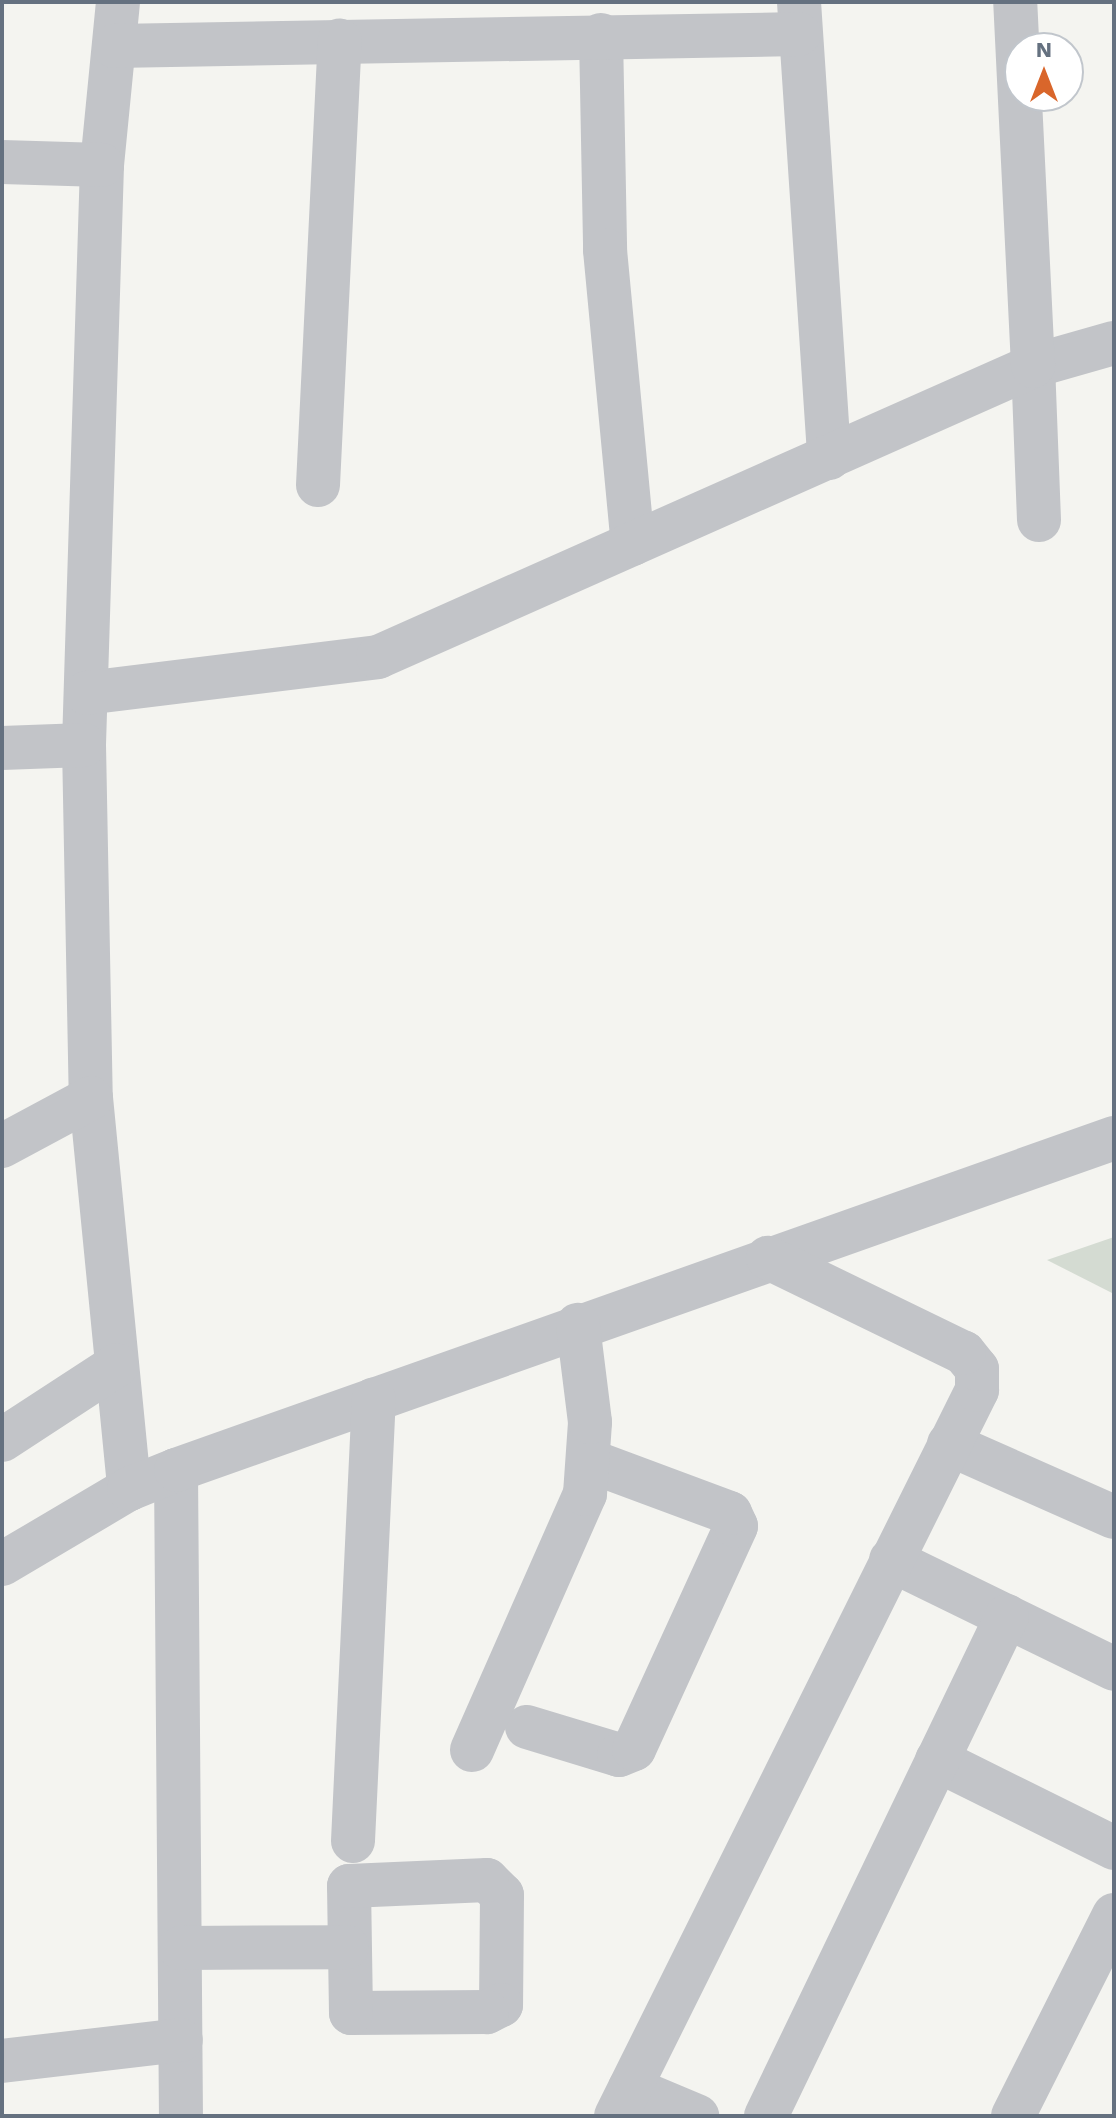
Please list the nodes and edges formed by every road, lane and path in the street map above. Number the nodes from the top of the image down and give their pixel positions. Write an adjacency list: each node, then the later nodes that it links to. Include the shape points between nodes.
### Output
1 (118, 2): 6 (street)
2 (1015, 2): 10 (street)
3 (799, 18): 4 (street); 11 (street)
4 (601, 35): 5 (street); 14 (street, via 605,250)
5 (340, 41): 6 (street); 12 (street)
6 (114, 46): 8 (street)
7 (2, 162): 8 (street)
8 (102, 165): 15 (street)
9 (1114, 343): 10 (street)
10 (1033, 366): 11 (street); 13 (street)
11 (829, 458): 14 (street)
12 (318, 485)
13 (1039, 520)
14 (633, 544): 15 (street, via 378,657)
15 (86, 693): 16 (street)
16 (84, 745): 17 (street); 18 (street)
17 (2, 748)
18 (91, 1098): 20 (street); 23 (street)
19 (1114, 1138): 21 (street)
20 (2, 1146)
21 (768, 1258): 22 (street); 26 (street, via 973,1360 977,1390)
22 (578, 1325): 24 (street); 27 (street)
23 (117, 1365): 25 (street); 29 (street)
24 (374, 1399): 28 (street); 38 (street)
25 (2, 1440)
26 (949, 1444): 30 (street); 31 (street)
27 (590, 1461): 35 (street, via 730,1513 736,1526 634,1749 619,1755); 36 (street, via 575,1523)
28 (176, 1470): 29 (street); 42 (street)
29 (129, 1489): 32 (street)
30 (1114, 1517)
31 (891, 1560): 33 (street); 45 (street)
32 (2, 1564)
33 (1007, 1616): 34 (street); 37 (street)
34 (1114, 1669)
35 (527, 1727)
36 (472, 1750)
37 (937, 1760): 39 (street); 49 (street)
38 (353, 1841)
39 (1114, 1848)
40 (1114, 1915): 50 (street)
41 (347, 1947): 42 (street)
42 (190, 1948): 43 (street); 47 (street)
43 (181, 2040): 44 (street); 46 (street)
44 (2, 2061)
45 (623, 2102): 48 (street)
46 (181, 2116)
47 (206, 2116)
48 (697, 2116)
49 (766, 2116)
50 (1013, 2116)

